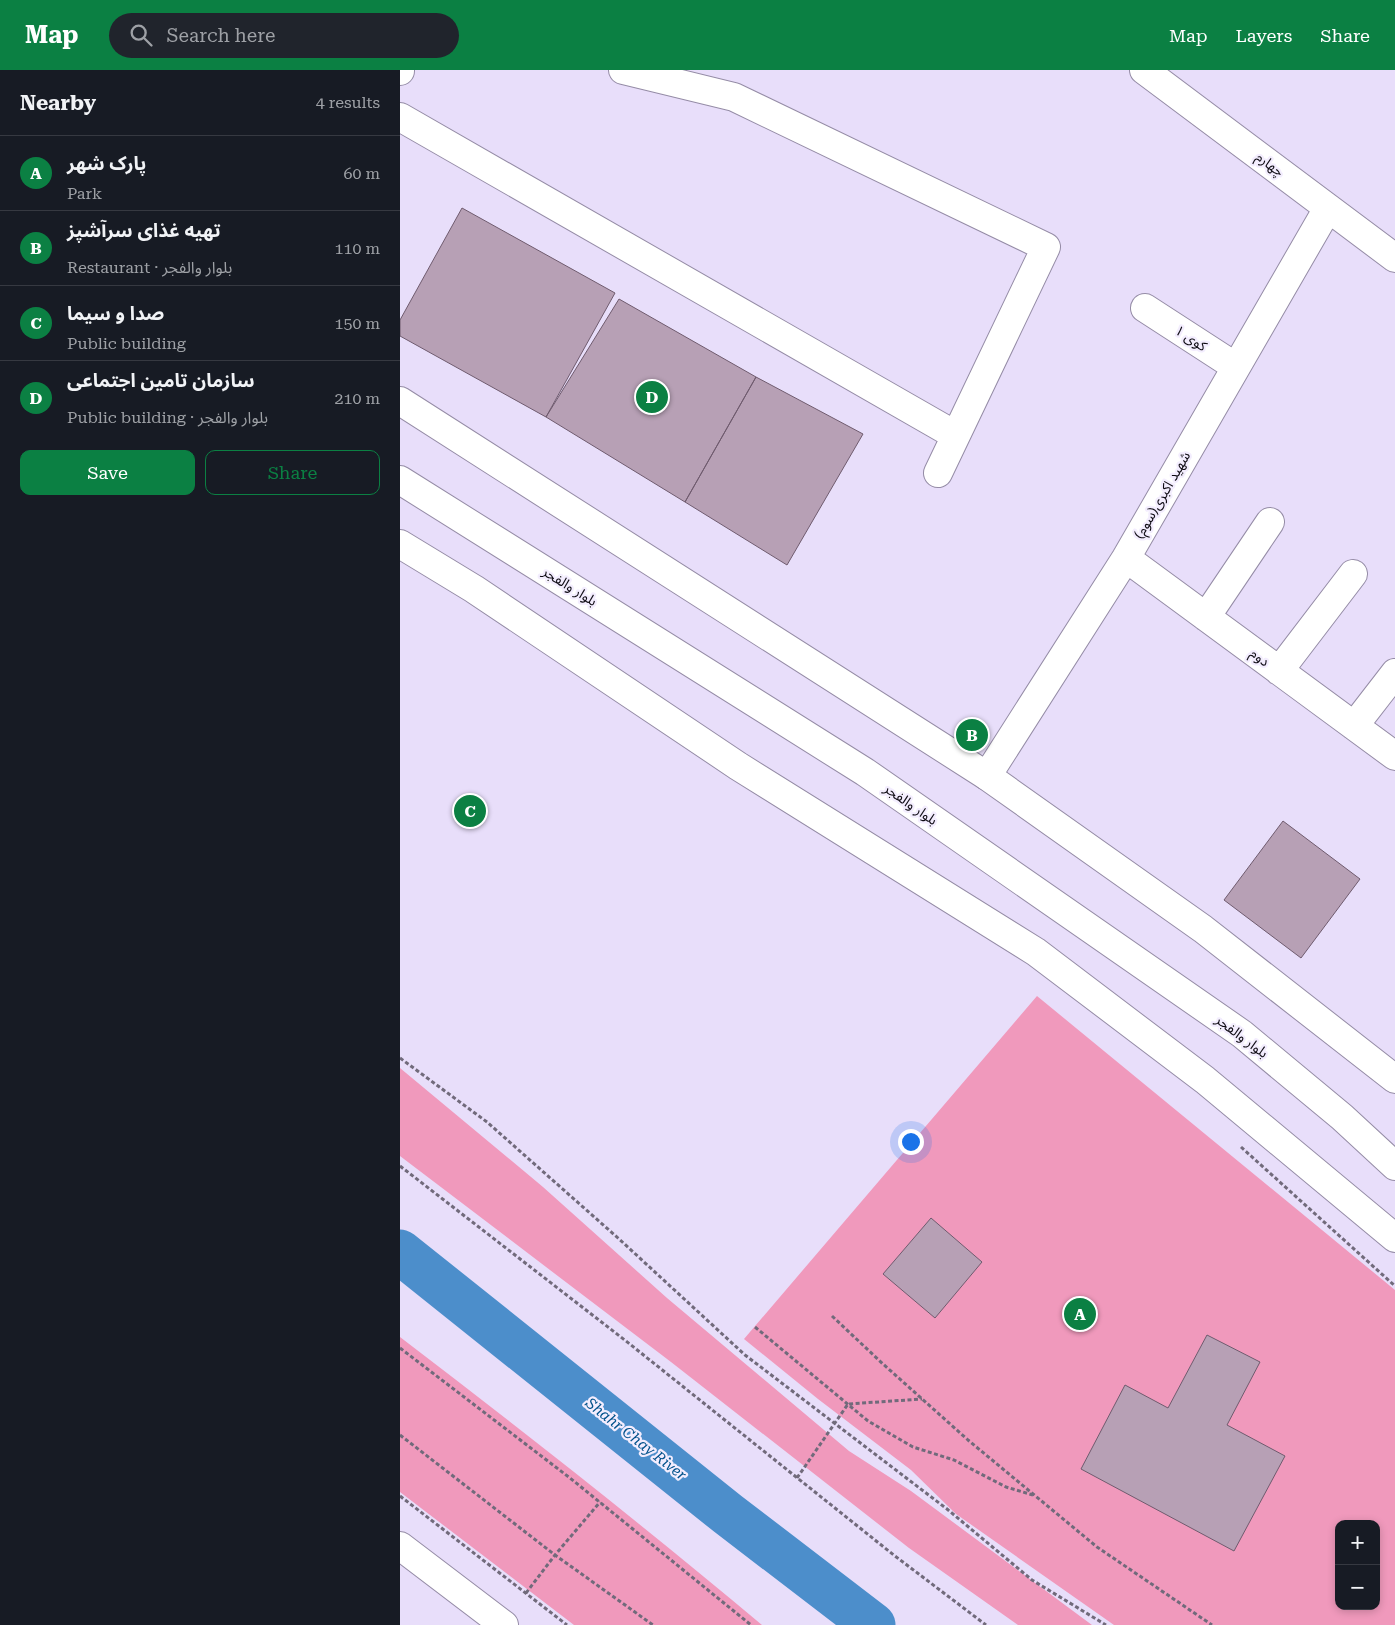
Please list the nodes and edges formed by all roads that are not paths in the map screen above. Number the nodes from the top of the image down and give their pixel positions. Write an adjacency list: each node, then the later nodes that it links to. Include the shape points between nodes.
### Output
1 (624, 70): 9 (main road, via 734,97 1046,247)
2 (1144, 70): 4 (main road, چهارم)
3 (400, 117): 9 (main road)
4 (1328, 208): 5 (main road, چهارم); 7 (main road, شهید اکبری(سوم))
5 (1395, 258)
6 (1145, 308): 7 (main road, کوی ۱)
7 (1236, 367): 14 (main road, شهید اکبری(سوم))
8 (400, 401): 21 (main road)
9 (955, 435): 10 (main road)
10 (938, 473)
11 (400, 480): 23 (main road, بلوار والفجر, via 865,772 1242,1034)
12 (1270, 522): 16 (main road)
13 (400, 544): 24 (main road, via 738,766 1036,952 1205,1080)
14 (1126, 558): 16 (main road, دوم); 21 (main road, شهید اکبری(سوم))
15 (1352, 574): 17 (main road)
16 (1206, 617): 17 (main road, دوم)
17 (1279, 671): 19 (main road, دوم)
18 (1395, 673): 19 (main road)
19 (1354, 726): 20 (main road, دوم)
20 (1395, 756)
21 (987, 776): 22 (main road, via 1203,929)
22 (1395, 1079)
23 (1395, 1166)
24 (1395, 1238)
25 (400, 1546): 26 (main road)
26 (504, 1625)

